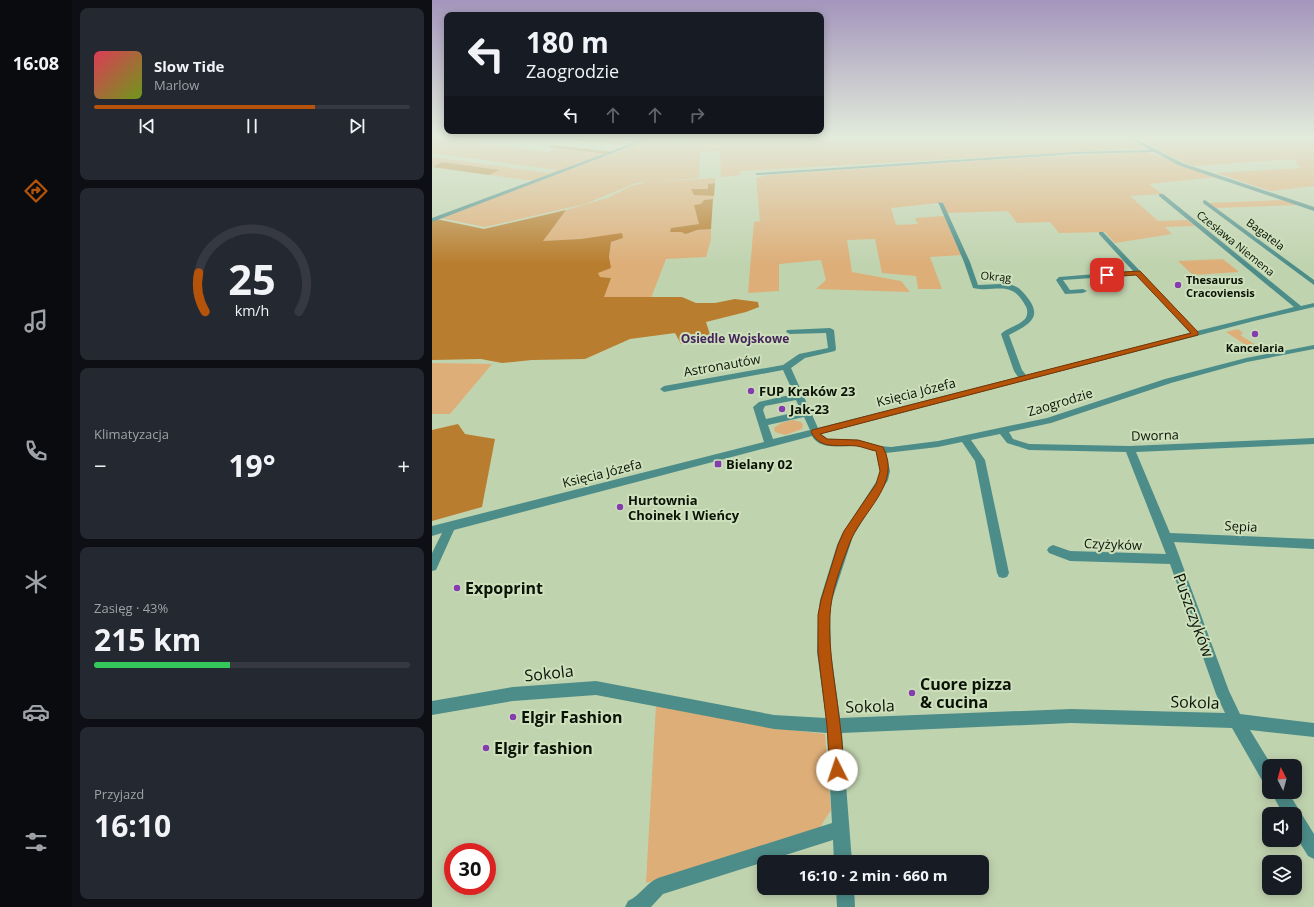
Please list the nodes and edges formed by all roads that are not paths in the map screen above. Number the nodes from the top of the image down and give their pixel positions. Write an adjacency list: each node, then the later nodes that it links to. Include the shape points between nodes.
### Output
1 (540, 179): 7 (street)
2 (1226, 179): 6 (street)
3 (1160, 195): 13 (street, Czesława Niemena)
4 (1205, 202): 10 (street, Bagatela)
5 (940, 203): 18 (street, Okrąg, via 967,262 975,287 1011,287 1016,289 1028,304 1031,312 1026,323 1005,334 1018,371)
6 (1314, 209)
7 (432, 220)
8 (1101, 233): 9 (street)
9 (1138, 273): 11 (street, via 1061,278 1068,292); 15 (street)
10 (1314, 283)
11 (1083, 291)
12 (1314, 305): 13 (street, Księcia Józefa)
13 (1299, 308): 15 (street, Księcia Józefa)
14 (790, 332): 17 (street, Astronautów, via 830,330 832,349 802,356)
15 (1196, 334): 18 (street, Księcia Józefa)
16 (1314, 347): 24 (street, Zaogrodzie, via 1246,360 1168,381 1048,421)
17 (786, 367): 19 (street, Astronautów); 20 (street)
18 (1024, 378): 23 (street, Księcia Józefa)
19 (664, 389)
20 (800, 396): 21 (street); 22 (street, via 762,404 758,410)
21 (807, 413): 22 (street); 23 (street)
22 (763, 423): 27 (street)
23 (815, 432): 27 (street, Księcia Józefa); 28 (street, Zaogrodzie, via 818,438 826,442 858,443)
24 (1003, 432): 25 (street, Zaogrodzie); 29 (street, Dworna, via 1010,441 1029,447)
25 (965, 439): 28 (street, Zaogrodzie, via 903,450); 37 (street, via 980,460)
26 (1314, 441): 29 (street, Dworna)
27 (770, 444): 30 (street, Księcia Józefa)
28 (880, 449): 40 (street, via 883,480 848,534 826,600 824,652)
29 (1130, 449): 32 (street, Puszczyków)
30 (451, 525): 31 (street, Księcia Józefa); 36 (street)
31 (432, 530)
32 (1166, 536): 33 (street, Sępia); 35 (street, Puszczyków)
33 (1314, 544)
34 (1053, 550): 35 (street, Czyżyków, via 1070,556)
35 (1173, 559): 39 (street, Puszczyków, via 1223,694)
36 (432, 566)
37 (1003, 573)
38 (432, 708): 40 (street, Sokola, via 467,700 569,688 596,688 774,722)
39 (1236, 721): 40 (street, Sokola, via 1071,716); 41 (street, Sokola); 42 (street, Puszczyków)
40 (834, 726): 43 (street)
41 (1314, 730)
42 (1262, 764)
43 (841, 828): 46 (street); 48 (street, via 658,887 640,905)
44 (1302, 830): 45 (street)
45 (1314, 850)
46 (843, 855)
47 (845, 895): 49 (street)
48 (634, 907)
49 (846, 907)

